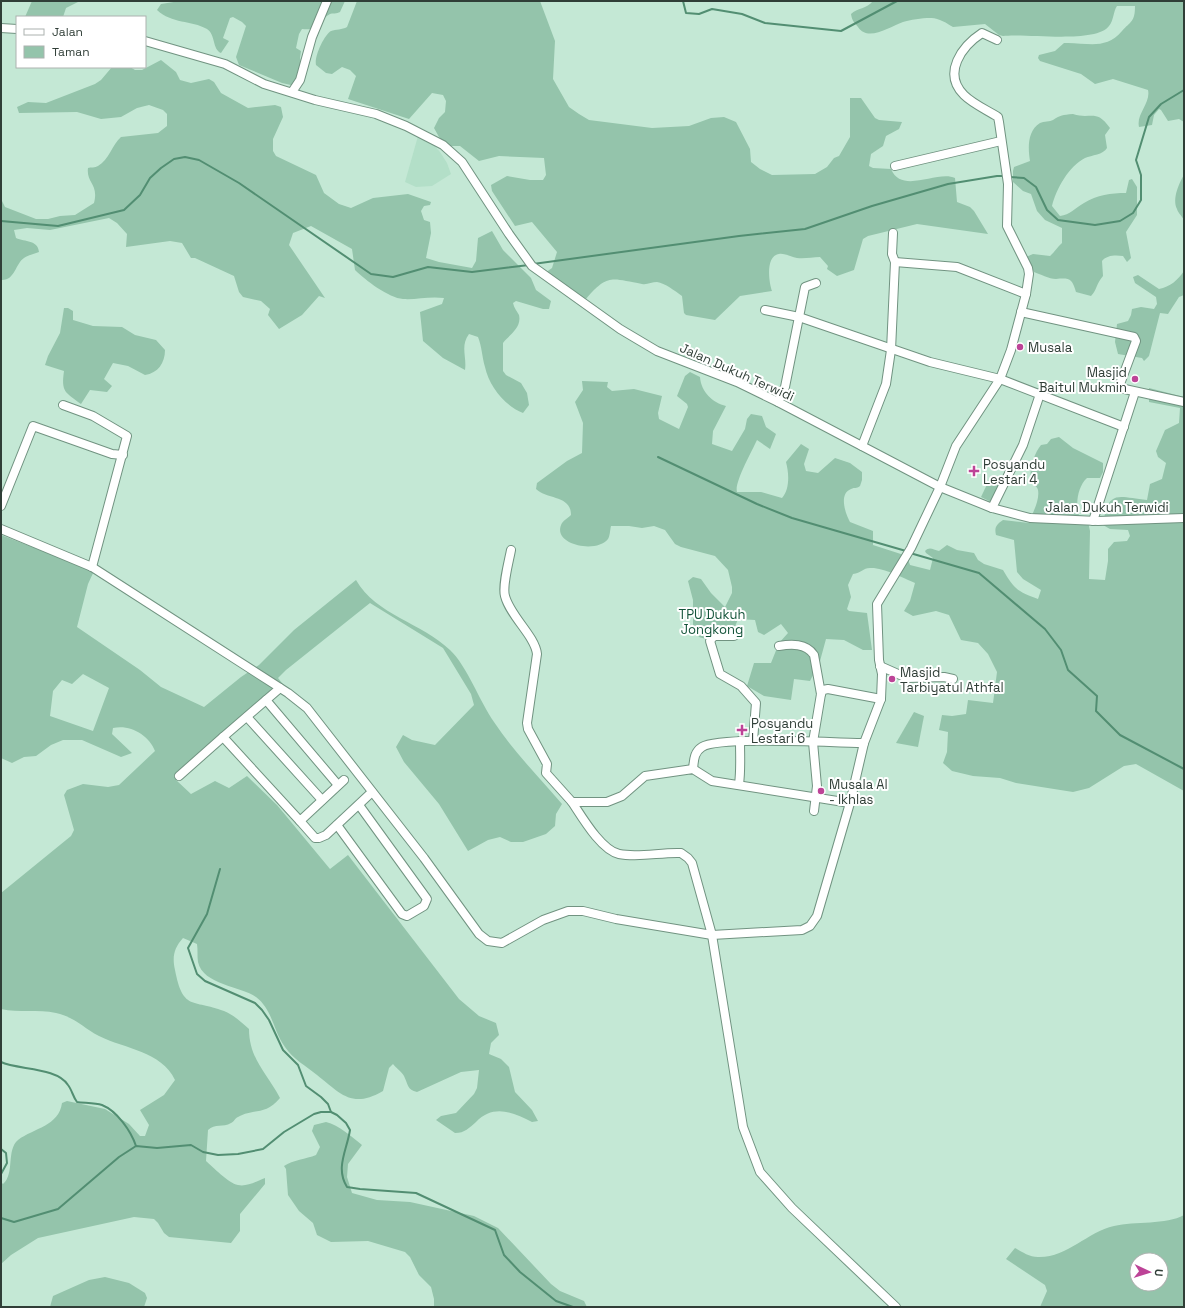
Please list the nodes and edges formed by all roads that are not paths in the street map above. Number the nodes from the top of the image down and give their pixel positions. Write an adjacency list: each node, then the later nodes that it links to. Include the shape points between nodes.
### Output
1 (327, 1): 6 (street, via 312,36 300,80)
2 (1, 28): 3 (street)
3 (16, 29)
4 (146, 40): 6 (street, Jalan Dukuh Terwidi, via 225,64 264,84)
5 (997, 40): 7 (street, via 982,33 964,48 957,61 955,76 964,95 998,117)
6 (292, 92): 20 (street, Jalan Dukuh Terwidi, via 376,114 443,145 462,162 508,234 531,264 620,329 657,351 737,382)
7 (1001, 141): 8 (street); 12 (street, via 1008,184 1007,226 1028,268)
8 (895, 166)
9 (893, 233): 10 (street, via 892,254)
10 (895, 262): 12 (street, via 957,267); 16 (street)
11 (816, 283): 15 (street, via 805,287)
12 (1026, 294): 14 (street)
13 (765, 310): 15 (street)
14 (1021, 312): 17 (street); 18 (street, via 1134,337 1136,341 1119,386)
15 (799, 317): 16 (street); 20 (street, via 785,387)
16 (892, 350): 17 (street, via 930,362); 24 (street, via 886,384)
17 (1000, 378): 19 (street); 26 (street, via 956,446)
18 (1135, 392): 21 (street); 23 (street)
19 (1040, 394): 23 (street); 28 (street, via 1023,445)
20 (778, 402): 24 (street, Jalan Dukuh Terwidi)
21 (1184, 402)
22 (63, 405): 25 (street, via 93,416 127,436)
23 (1124, 428): 30 (street)
24 (862, 446): 26 (street, Jalan Dukuh Terwidi)
25 (123, 455): 27 (street, via 112,454 33,426); 33 (street)
26 (940, 487): 28 (street, Jalan Dukuh Terwidi); 36 (street, via 911,548 877,604)
27 (1, 506)
28 (992, 508): 30 (street, Jalan Dukuh Terwidi, via 1030,518)
29 (1184, 518): 30 (street, Jalan Dukuh Terwidi)
30 (1092, 521)
31 (1, 529): 33 (street)
32 (511, 550): 54 (street, via 504,594 512,612 535,646 537,654 528,729 547,764 546,773)
33 (92, 567): 38 (street)
34 (734, 636): 45 (street, via 714,636 710,641 720,674 741,686 756,703)
35 (780, 646): 39 (street, via 795,643 812,652)
36 (880, 666): 37 (street, via 907,678); 41 (street)
37 (953, 679)
38 (280, 688): 40 (street); 51 (street, via 307,708)
39 (821, 694): 41 (street, via 823,690 828,689); 46 (street)
40 (266, 700): 42 (street); 53 (street, via 341,782)
41 (881, 700): 47 (street)
42 (246, 717): 43 (street); 53 (street)
43 (223, 737): 49 (street); 58 (street)
44 (740, 741): 45 (street); 48 (street, via 702,747 695,755); 50 (street)
45 (753, 741): 46 (street)
46 (813, 742): 47 (street); 52 (street, via 817,774)
47 (864, 743): 55 (street)
48 (693, 769): 50 (street, via 712,781); 54 (street, via 645,776 622,796 607,802)
49 (179, 776)
50 (739, 784): 52 (street)
51 (372, 792): 56 (street); 60 (street, via 479,934 488,942 502,943 543,920 568,911 583,911)
52 (815, 797): 55 (street); 57 (street)
53 (322, 800): 58 (street)
54 (572, 802): 60 (street, via 600,841 614,852 681,853 688,858 692,863)
55 (850, 803): 60 (street, via 817,916 810,926 802,930)
56 (359, 805): 59 (street); 59 (street, via 427,898 424,906 407,916 402,914)
57 (814, 811)
58 (300, 821): 59 (street, via 315,838 326,835)
59 (337, 825)
60 (712, 935): 61 (street, via 743,1127 760,1172 792,1208)
61 (896, 1307)

